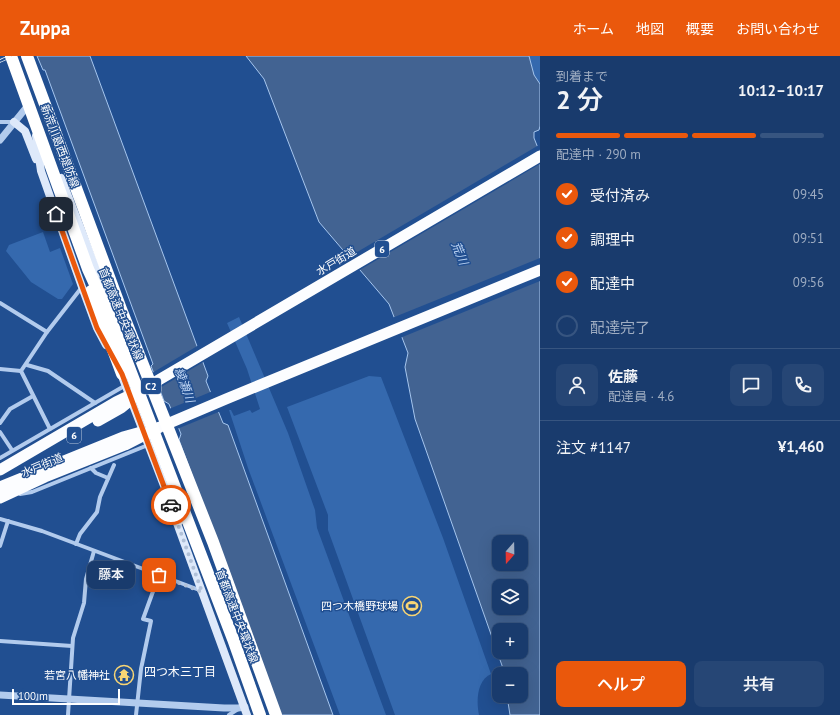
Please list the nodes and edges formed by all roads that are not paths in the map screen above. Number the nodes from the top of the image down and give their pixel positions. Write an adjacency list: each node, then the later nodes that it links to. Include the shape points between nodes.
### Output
1 (3, 56): 20 (highway)
2 (10, 56): 57 (highway, 首都高速中央環状線 / C2, via 88,268 109,315)
3 (14, 56): 6 (main road, 新荒川葛西堤防線)
4 (19, 56): 13 (highway)
5 (27, 56): 60 (highway, 首都高速中央環状線 / C2, via 124,316 213,542)
6 (31, 101): 8 (street); 11 (main road, 新荒川葛西堤防線); 13 (main road, 新荒川葛西堤防線)
7 (0, 122): 8 (street)
8 (14, 122): 9 (street); 11 (main road, 新荒川葛西堤防線, via 25,130)
9 (0, 140)
10 (540, 156): 21 (highway, 水戸街道 / 6)
11 (41, 171): 14 (main road, 新荒川葛西堤防線)
12 (540, 270): 33 (highway, 水戸街道, via 247,390 160,427 125,445)
13 (100, 278): 37 (main road, 新荒川葛西堤防線)
14 (82, 287): 16 (street); 20 (main road, 新荒川葛西堤防線, via 97,328)
15 (0, 303): 16 (street)
16 (47, 332): 17 (street)
17 (27, 365): 19 (street); 23 (street, via 48,371)
18 (0, 369): 19 (street)
19 (21, 371): 22 (street)
20 (124, 380): 23 (street); 27 (main road, 新荒川葛西堤防線)
21 (145, 388): 32 (highway, 水戸街道 / 6, via 116,402); 34 (highway, 水戸街道 / 6, via 121,408)
22 (33, 396): 24 (street, via 10,409); 25 (street)
23 (95, 403): 25 (street)
24 (0, 423)
25 (50, 430): 28 (street)
26 (0, 432): 28 (street)
27 (148, 444): 31 (street); 38 (main road, 新荒川葛西堤防線)
28 (12, 450): 29 (street)
29 (0, 458)
30 (114, 464): 35 (street)
31 (91, 468): 35 (street); 39 (street, via 32,492)
32 (0, 470)
33 (44, 473): 36 (highway, 水戸街道); 39 (highway, 水戸街道)
34 (0, 478)
35 (108, 478): 42 (street, via 97,512 80,534)
36 (0, 486)
37 (181, 487): 58 (main road, 新荒川葛西堤防線); 59 (highway, via 202,527)
38 (167, 494): 46 (main road, 新荒川葛西堤防線); 52 (highway, via 202,578)
39 (0, 499)
40 (0, 519): 41 (street)
41 (8, 521): 42 (street); 43 (street)
42 (76, 544): 44 (street)
43 (0, 546)
44 (94, 551): 45 (street); 48 (street)
45 (159, 575): 46 (street); 51 (street, via 143,619 151,621)
46 (202, 592): 52 (main road, 新荒川葛西堤防線)
47 (0, 641): 48 (street)
48 (72, 646): 50 (street)
49 (0, 695): 50 (street)
50 (68, 699): 51 (street); 53 (street)
51 (136, 703): 52 (street); 54 (street)
52 (245, 710): 55 (street); 56 (main road, 新荒川葛西堤防線)
53 (68, 715)
54 (136, 715)
55 (229, 715)
56 (247, 715)
57 (260, 715)
58 (263, 715)
59 (268, 715)
60 (276, 715)

